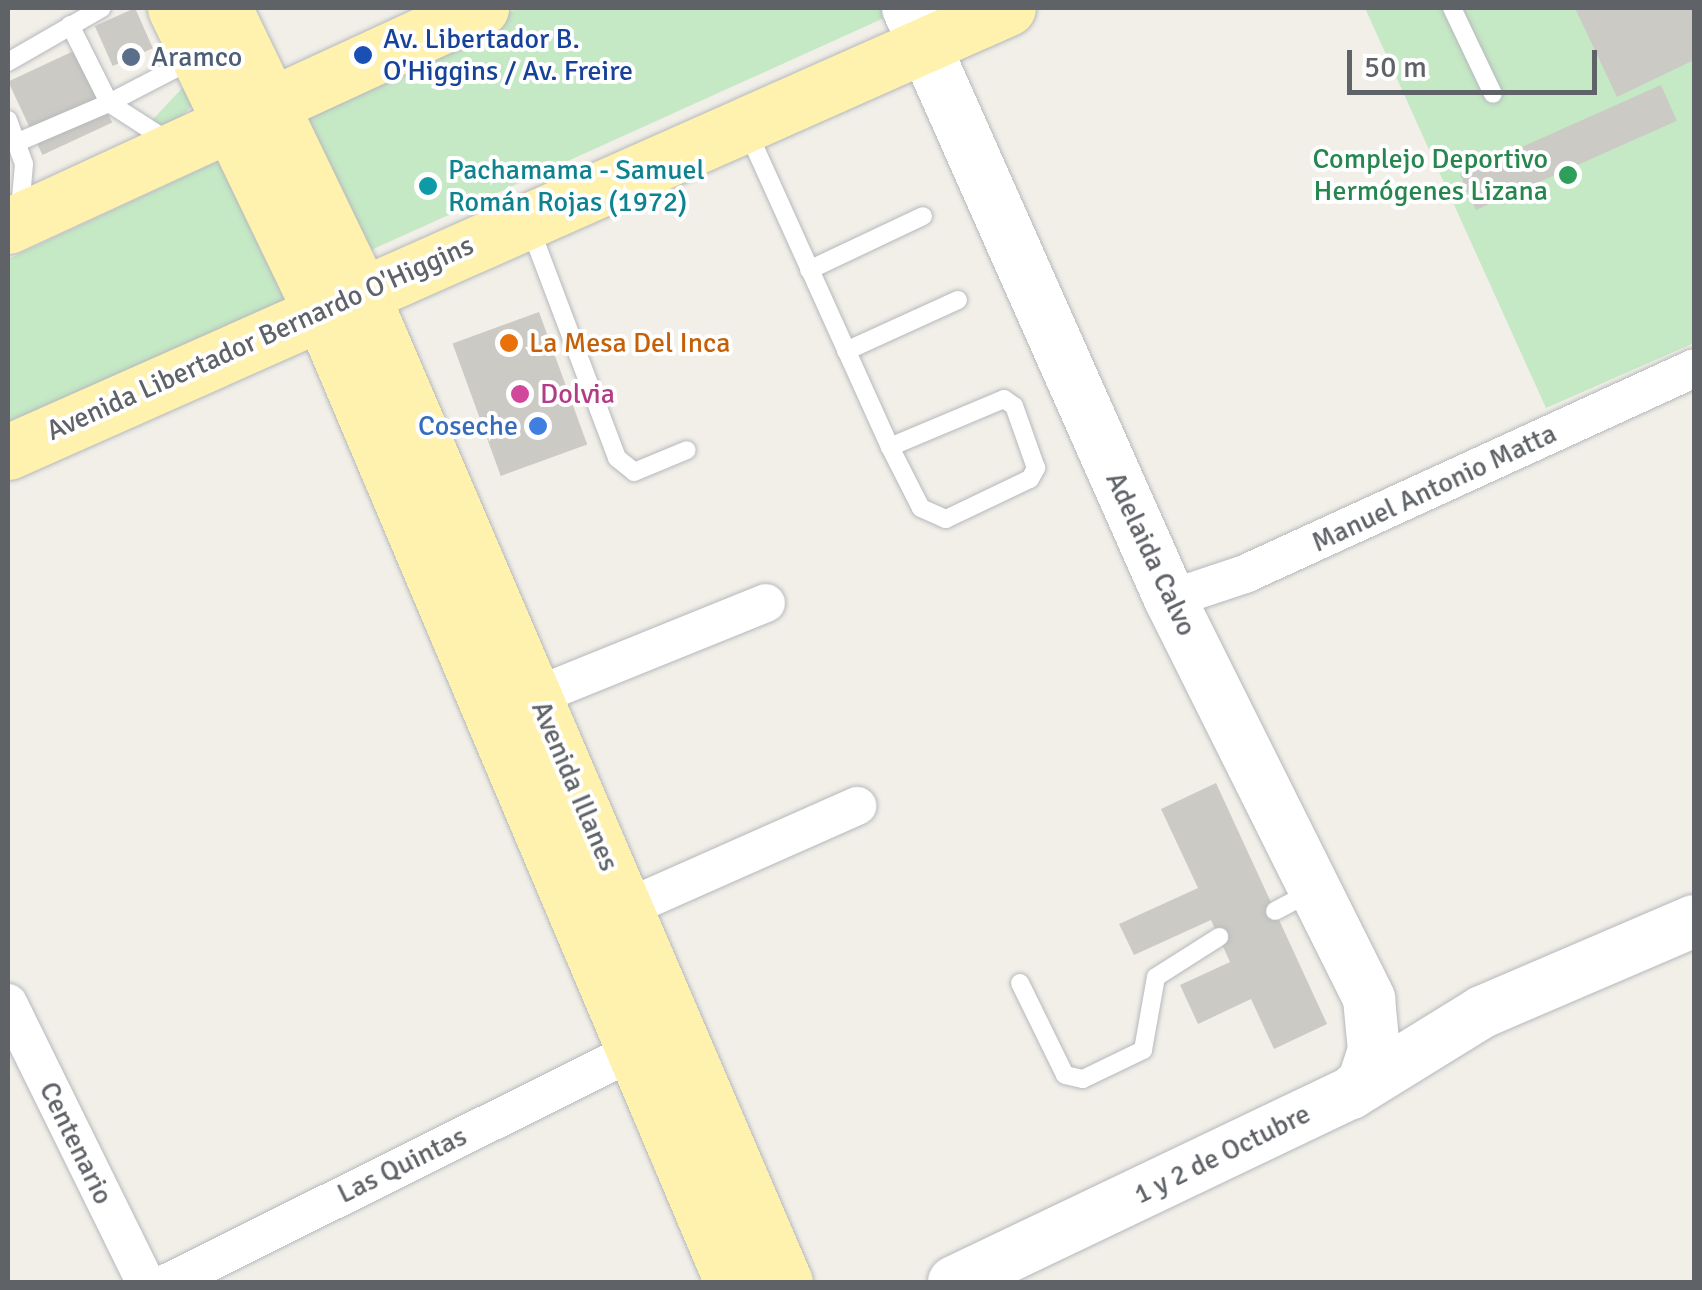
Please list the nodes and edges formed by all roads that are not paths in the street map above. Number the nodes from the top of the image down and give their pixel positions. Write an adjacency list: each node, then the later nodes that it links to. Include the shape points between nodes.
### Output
1 (102, 8): 7 (lane)
2 (175, 8): 9 (main road)
3 (224, 8): 13 (main road)
4 (481, 8): 13 (main road)
5 (1008, 8): 8 (main road, Avenida Libertador Bernardo O'Higgins)
6 (1452, 8): 11 (lane)
7 (70, 25): 10 (lane); 12 (lane)
8 (916, 27): 15 (main road, Avenida Libertador Bernardo O'Higgins); 29 (street, Adelaida Calvo)
9 (198, 56): 12 (lane); 13 (main road)
10 (8, 62)
11 (1493, 94)
12 (109, 103): 16 (lane); 17 (lane)
13 (249, 113): 17 (main road); 22 (main road)
14 (8, 120): 16 (lane)
15 (743, 122): 19 (main road, Avenida Libertador Bernardo O'Higgins); 21 (lane)
16 (18, 142): 20 (lane, via 25,179)
17 (176, 147): 20 (main road)
18 (923, 216): 21 (lane)
19 (526, 218): 22 (main road, Avenida Libertador Bernardo O'Higgins); 27 (lane, via 616,458 634,472)
20 (11, 224)
21 (809, 270): 24 (lane)
22 (340, 300): 28 (main road, Avenida Libertador Bernardo O'Higgins); 31 (main road, Avenida Illanes); 40 (main road, Avenida Illanes)
23 (958, 300): 24 (lane)
24 (846, 351): 26 (lane)
25 (1694, 368): 29 (street, Manuel Antonio Matta, via 1245,574)
26 (890, 447): 26 (lane, via 1004,399 1014,406 1036,468 1030,479 946,519 921,508)
27 (688, 450)
28 (8, 452)
29 (1170, 599): 37 (street, Adelaida Calvo, via 1295,900)
30 (766, 604): 31 (street)
31 (536, 696): 33 (main road, Avenida Illanes)
32 (857, 806): 33 (street)
33 (627, 908): 45 (main road, Avenida Illanes)
34 (1694, 920): 39 (street, 1 y 2 de Octubre)
35 (1219, 937): 36 (lane, via 1156,977 1143,1050 1083,1079 1066,1075)
36 (1020, 983)
37 (1369, 998): 39 (street, 1 y 2 de Octubre, via 1418,1020); 41 (street, Adelaida Calvo, via 1374,1050 1364,1080)
38 (8, 1003): 42 (street, Centenario)
39 (1482, 1012): 41 (street, 1 y 2 de Octubre)
40 (636, 1050): 43 (street, Las Quintas); 44 (main road, Avenida Illanes)
41 (1351, 1092): 46 (street, 1 y 2 de Octubre)
42 (145, 1282)
43 (169, 1282)
44 (732, 1282)
45 (786, 1282)
46 (954, 1282)

